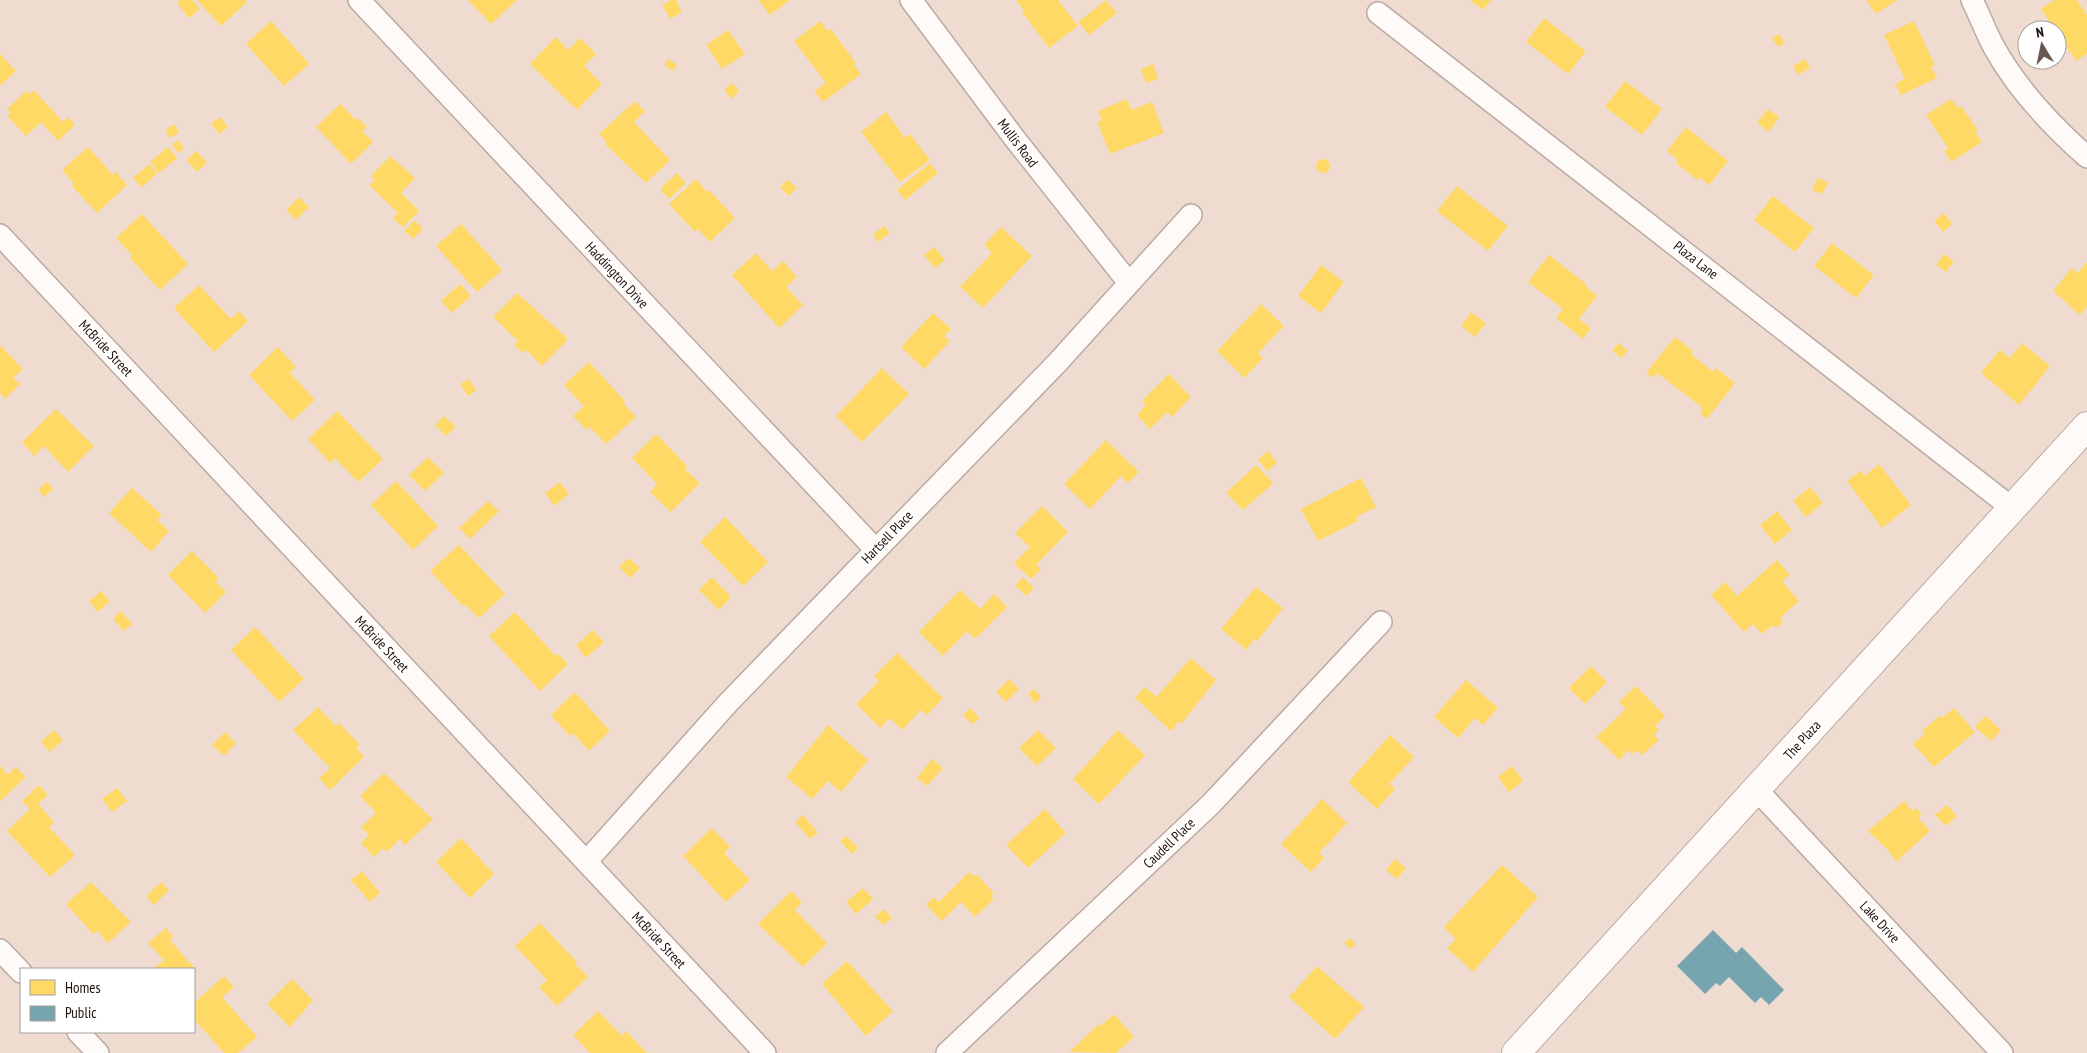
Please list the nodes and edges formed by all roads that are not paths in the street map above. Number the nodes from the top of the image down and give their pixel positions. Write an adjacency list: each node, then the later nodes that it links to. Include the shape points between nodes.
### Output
1 (359, 0): 11 (street, Haddington Drive)
2 (911, 0): 8 (street, Mullis Road, via 1014,139)
3 (1972, 0): 5 (street, via 1994,48 2010,73 2032,101)
4 (1378, 13): 10 (street, Plaza Lane)
5 (2087, 157)
6 (1190, 215): 8 (street, Hartsell Place)
7 (0, 235): 14 (street, McBride Street)
8 (1129, 283): 11 (street, Hartsell Place, via 1058,362)
9 (2084, 434): 10 (main road, The Plaza)
10 (2012, 508): 13 (main road, The Plaza)
11 (875, 549): 14 (street, Hartsell Place, via 728,703)
12 (1381, 622): 20 (street, Caudell Place, via 1210,804)
13 (1757, 790): 21 (main road, The Plaza); 22 (street, Lake Drive)
14 (586, 862): 19 (street, McBride Street)
15 (0, 950): 16 (street)
16 (20, 971)
17 (79, 1033): 18 (street)
18 (98, 1053)
19 (764, 1053)
20 (947, 1053)
21 (1516, 1053)
22 (2002, 1053)

